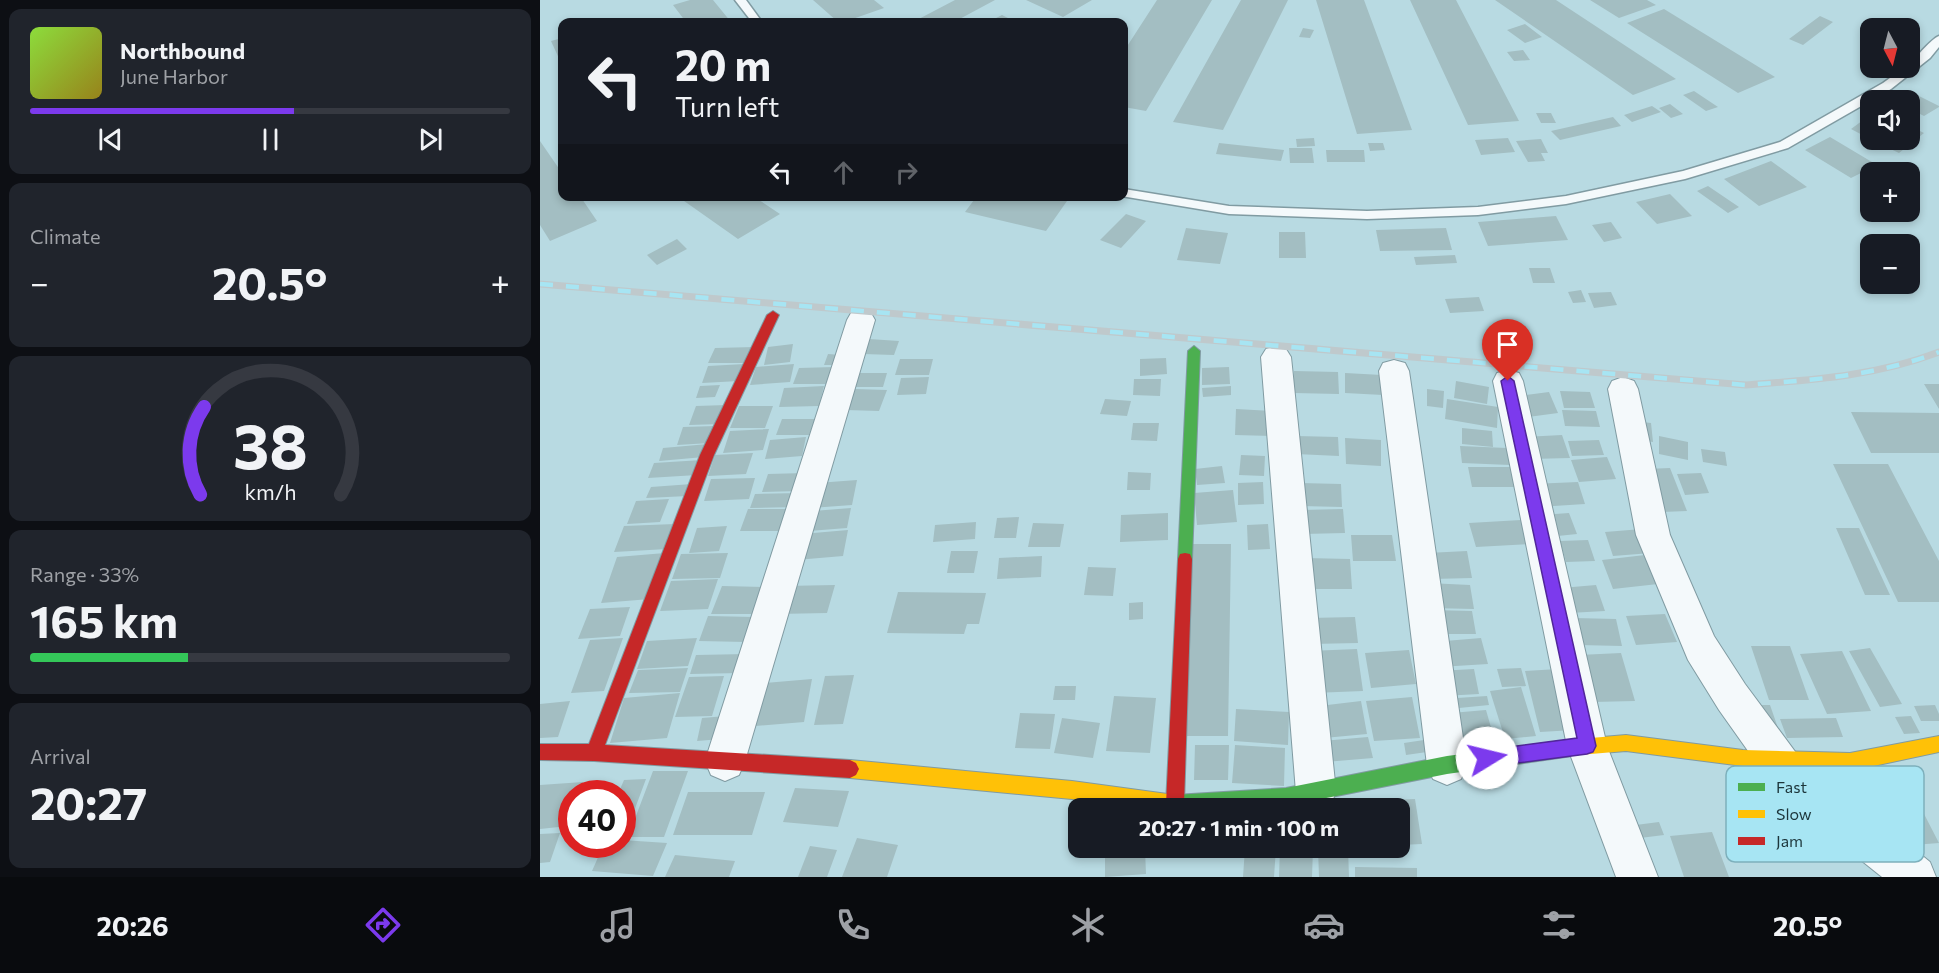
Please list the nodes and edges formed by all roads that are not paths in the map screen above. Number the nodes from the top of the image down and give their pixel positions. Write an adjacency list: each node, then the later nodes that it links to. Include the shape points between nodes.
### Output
1 (740, 0): 2 (lane)
2 (754, 18)
3 (1939, 39): 4 (lane, via 1926,56 1887,87 1784,145 1684,175 1566,200 1478,211 1367,215 1229,210)
4 (1128, 194)
5 (773, 315): 15 (street, via 707,455)
6 (861, 320): 17 (street)
7 (1194, 351): 22 (street)
8 (1276, 357): 20 (street)
9 (1394, 371): 18 (street)
10 (1508, 381): 13 (street)
11 (1623, 389): 16 (street, via 1653,535 1701,648)
12 (1939, 744): 16 (street, via 1850,762)
13 (1587, 746): 16 (street, via 1626,743 1743,758); 18 (street); 25 (street)
14 (540, 752): 15 (street)
15 (594, 753): 17 (street)
16 (1776, 758): 19 (street)
17 (725, 761): 21 (street, via 826,767)
18 (1447, 765): 20 (street)
19 (1782, 766)
20 (1316, 792): 23 (street)
21 (1131, 798)
22 (1175, 798)
23 (1270, 798)
24 (1896, 862): 26 (street)
25 (1636, 877)
26 (1915, 877)

